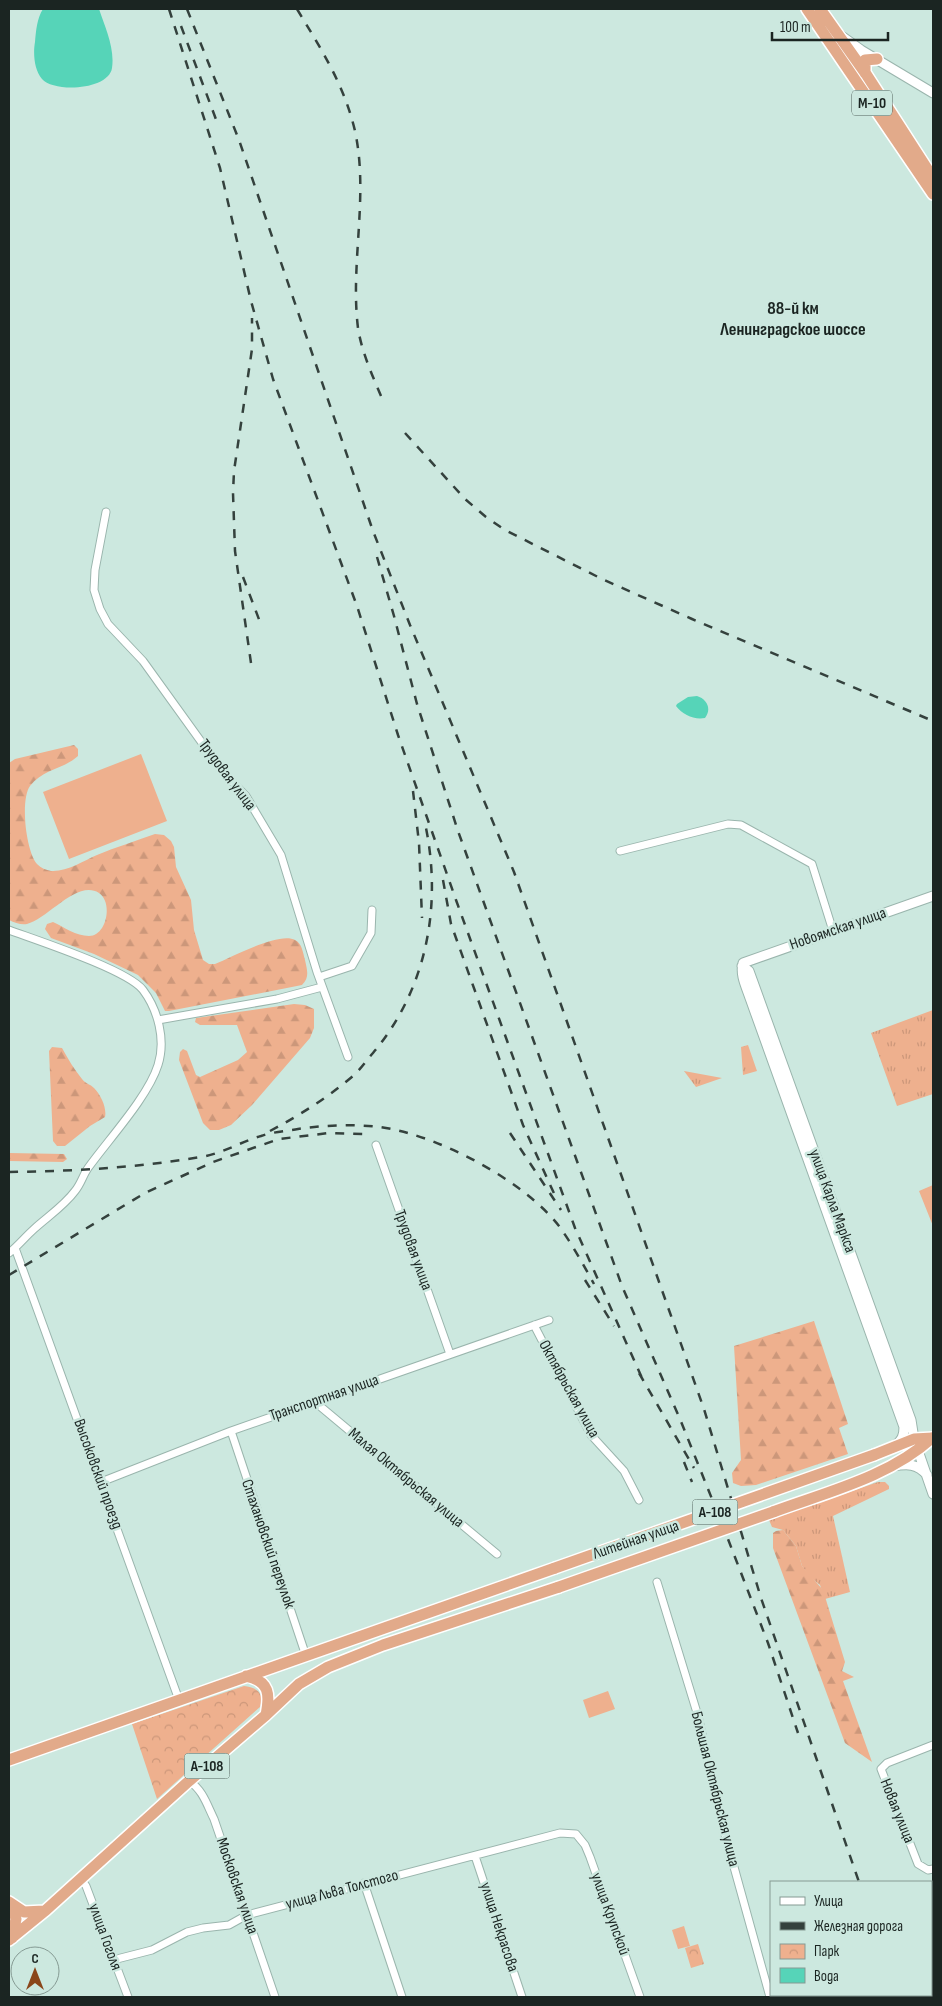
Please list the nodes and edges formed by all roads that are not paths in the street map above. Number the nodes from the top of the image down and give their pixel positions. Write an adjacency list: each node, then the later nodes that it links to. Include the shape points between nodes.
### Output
1 (815, 10): 2 (highway, М-10); 4 (street); 8 (highway, М-10)
2 (836, 31): 3 (street); 5 (highway, М-10)
3 (877, 59): 4 (street); 5 (highway, via 865,60)
4 (900, 72): 6 (street)
5 (866, 74): 7 (highway, М-10)
6 (933, 93)
7 (933, 178)
8 (933, 194)
9 (106, 512): 16 (street, Трудовая улица, via 95,570 94,590 100,609 108,624 143,661 223,772 246,796 282,854)
10 (620, 851): 14 (street, via 728,824 741,825 812,864)
11 (933, 896): 14 (street, Новоямская улица)
12 (372, 910): 16 (street, via 371,932 352,966)
13 (9, 930): 18 (street, via 127,977 142,989)
14 (834, 931): 15 (street, Новоямская улица)
15 (742, 965): 26 (street, улица Карла Маркса, via 750,998); 29 (street, улица Карла Маркса, via 749,971 912,1420)
16 (319, 977): 17 (street, Трудовая улица)
17 (322, 987): 18 (street, via 277,999); 19 (street, Трудовая улица)
18 (158, 1020): 21 (street, via 161,1038 158,1066 142,1096 91,1164 76,1191)
19 (348, 1057)
20 (376, 1146): 24 (street, Трудовая улица)
21 (12, 1250): 34 (street, Высоковский проезд)
22 (550, 1320): 23 (street, Транспортная улица)
23 (534, 1325): 24 (street, Транспортная улица); 36 (street, Октябрьская улица, via 591,1435 624,1471)
24 (450, 1354): 25 (street, Транспортная улица)
25 (315, 1402): 27 (street, Транспортная улица); 37 (street, Малая Октябрьская улица)
26 (904, 1427): 29 (street, улица Карла Маркса); 30 (street, via 904,1435)
27 (231, 1431): 34 (street, Транспортная улица); 39 (street, Стахановский переулок)
28 (933, 1438): 29 (highway, Литейная улица / А-108); 31 (highway, Литейная улица / А-108)
29 (914, 1439): 30 (highway, Литейная улица / А-108); 31 (street, улица Карла Маркса)
30 (894, 1447): 39 (highway, Литейная улица / А-108, bridge)
31 (919, 1450): 32 (highway, Литейная улица / А-108); 33 (street, улица Карла Маркса)
32 (893, 1466): 33 (street, via 911,1465); 42 (highway, Литейная улица / А-108, bridge, via 773,1512 328,1666 299,1684)
33 (927, 1475): 35 (street, улица Карла Маркса)
34 (101, 1482): 41 (street, Высоковский проезд)
35 (933, 1494)
36 (639, 1500)
37 (497, 1554)
38 (658, 1582): 61 (street, Большая Октябрьская улица, via 698,1716 721,1820)
39 (306, 1656): 40 (highway, А-108)
40 (246, 1676): 41 (highway, А-108); 42 (highway, via 265,1686 268,1692)
41 (179, 1700): 44 (highway, А-108)
42 (266, 1715): 45 (highway, А-108)
43 (933, 1745): 48 (street, Новая улица, via 886,1763 881,1769 918,1864 928,1870)
44 (9, 1760)
45 (189, 1781): 49 (highway, А-108); 53 (street, Московская улица, via 197,1786 207,1805)
46 (576, 1834): 47 (street, улица Льва Толстого, via 560,1834); 60 (street, улица Крупской, via 590,1857)
47 (475, 1856): 50 (street, улица Льва Толстого); 59 (street, улица Некрасова)
48 (933, 1869)
49 (81, 1879): 52 (highway, А-108); 55 (street, улица Гоголя)
50 (364, 1883): 53 (street, улица Льва Толстого); 58 (street)
51 (10, 1904): 52 (highway, А-108, via 24,1912); 54 (highway, А-108, via 16,1919)
52 (46, 1910): 54 (highway, А-108)
53 (247, 1915): 55 (street, улица Льва Толстого, via 229,1925 186,1932 152,1950); 57 (street, Московская улица)
54 (10, 1939)
55 (113, 1960): 56 (street, улица Гоголя)
56 (128, 1997)
57 (275, 1997)
58 (402, 1997)
59 (522, 1997)
60 (640, 1997)
61 (770, 1997)

